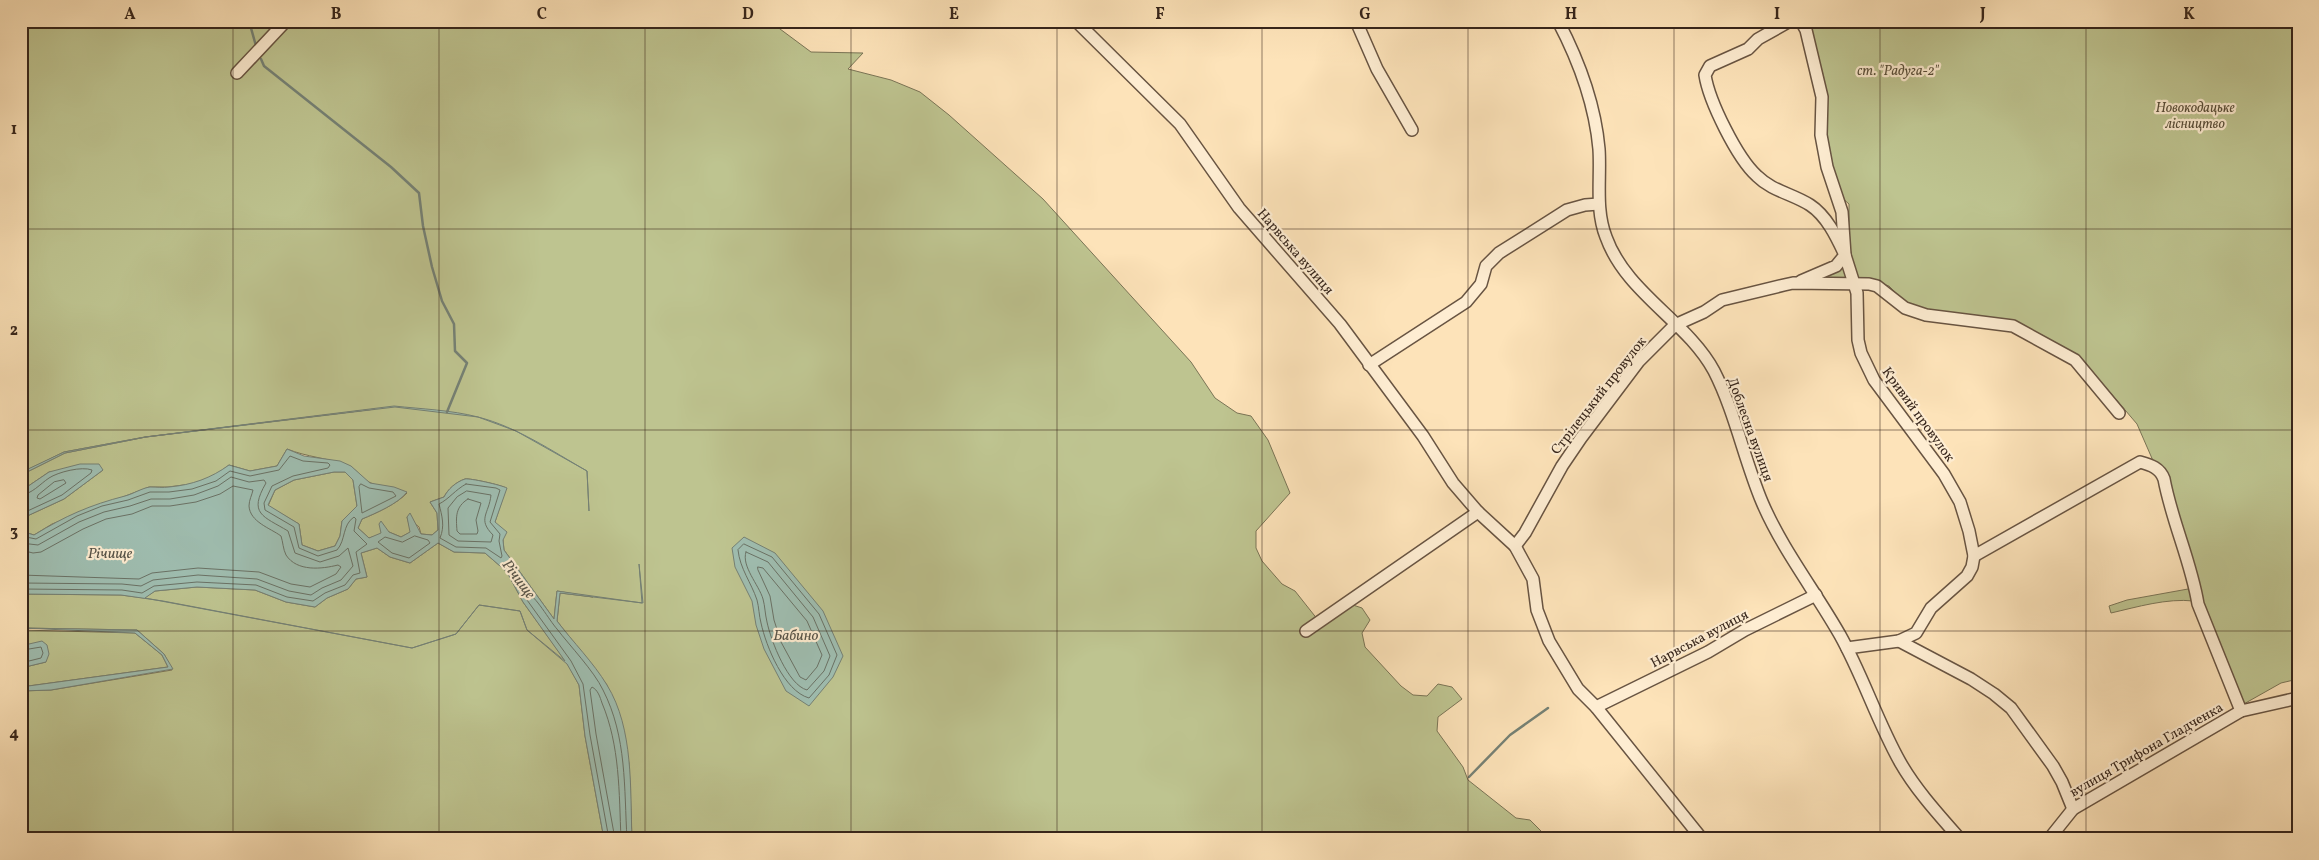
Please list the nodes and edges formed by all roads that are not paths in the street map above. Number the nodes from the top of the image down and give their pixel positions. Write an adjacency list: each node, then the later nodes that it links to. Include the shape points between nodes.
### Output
1 (286, 21): 7 (street)
2 (1076, 21): 14 (street, Нарвська вулиця, via 1180,124 1239,208 1334,318)
3 (1356, 21): 8 (street, via 1376,69)
4 (1558, 21): 9 (street, Доблесна вулиця, via 1573,50 1594,118 1599,150)
5 (1790, 21): 10 (street, via 1758,39 1748,49 1710,66 1706,70 1706,80 1728,135 1756,176 1819,212)
6 (1801, 21): 10 (street, via 1822,97 1822,135 1827,167 1842,212)
7 (237, 73)
8 (1412, 130)
9 (1599, 204): 13 (street, Доблесна вулиця, via 1601,222 1615,257); 14 (street, via 1585,204 1566,210 1499,253 1486,266 1481,284 1466,302)
10 (1845, 255): 11 (street, via 1836,266); 12 (street, Кривий провулок)
11 (1793, 283): 12 (street, Стрілецький провулок); 13 (street, Стрілецький провулок, via 1722,300)
12 (1854, 285): 15 (street, via 1877,286 1905,308 1926,315 2013,326 2075,360); 18 (street, Кривий провулок, via 1858,340 1866,364 1904,422 1944,474 1960,502)
13 (1675, 325): 17 (street, Стрілецький провулок, via 1639,361 1581,438); 19 (street, Доблесна вулиця, via 1712,368 1724,393 1763,505)
14 (1369, 365): 16 (street, Нарвська вулиця, via 1423,436 1453,484)
15 (2119, 413)
16 (1478, 512): 17 (street, Нарвська вулиця); 20 (street)
17 (1515, 546): 24 (street, Нарвська вулиця, via 1533,580 1537,610 1549,641 1578,689)
18 (1974, 556): 21 (street, via 1967,576 1931,608 1916,633); 25 (street, вулиця Трифона Гладченка, via 2140,462 2162,472 2198,604)
19 (1816, 595): 22 (street, Доблесна вулиця); 24 (street, Нарвська вулиця)
20 (1306, 631)
21 (1899, 641): 22 (street); 26 (street, via 1971,679 2010,708 2053,766)
22 (1847, 648): 28 (street, Доблесна вулиця, via 1899,760 1915,787)
23 (2298, 698): 25 (street, вулиця Трифона Гладченка)
24 (1596, 707): 27 (street, Нарвська вулиця)
25 (2241, 711): 26 (street, вулиця Трифона Гладченка)
26 (2073, 809): 29 (street, вулиця Трифона Гладченка)
27 (1702, 839)
28 (1960, 839)
29 (2049, 839)

